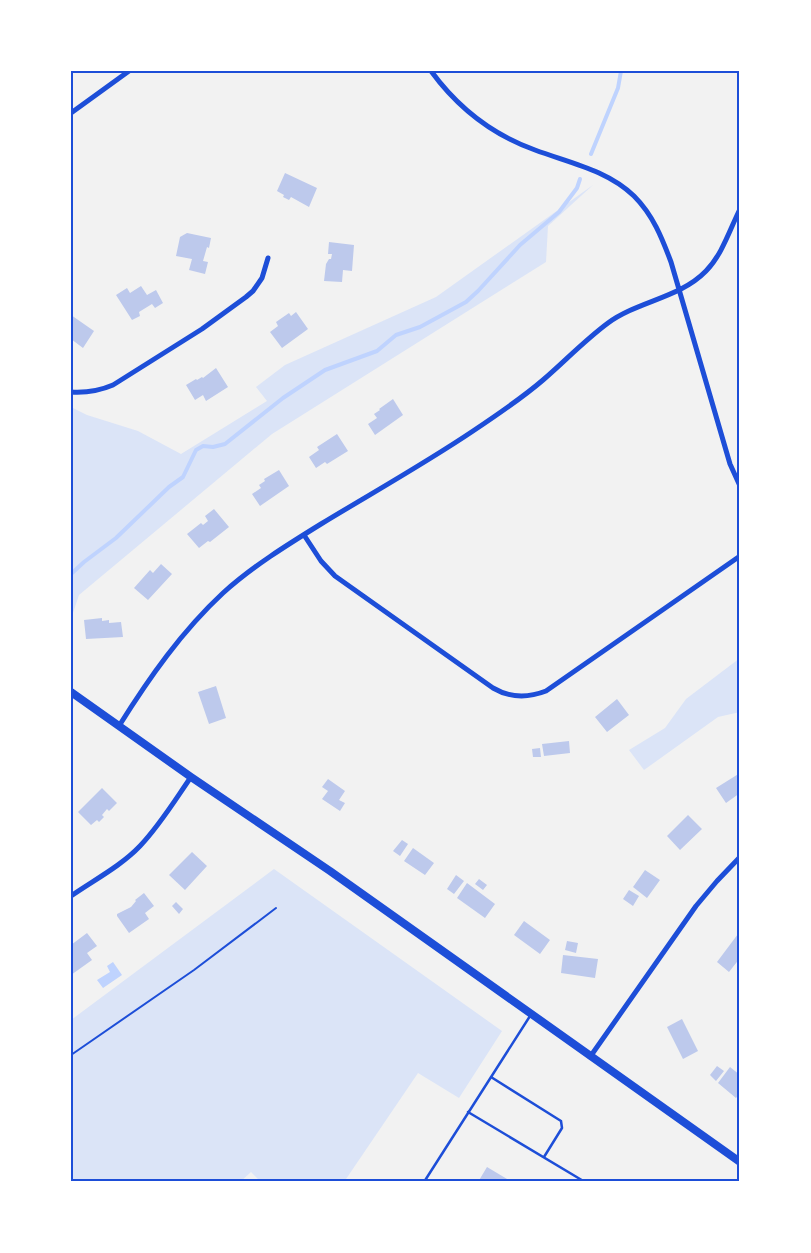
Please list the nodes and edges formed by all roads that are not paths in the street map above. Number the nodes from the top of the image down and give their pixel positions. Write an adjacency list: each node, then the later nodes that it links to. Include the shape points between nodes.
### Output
1 (129, 71): 3 (street)
2 (431, 71): 6 (street, via 452,97 491,129 516,143 605,176 634,196 660,233)
3 (71, 113)
4 (740, 209): 6 (street, via 707,270)
5 (268, 258): 7 (street, via 262,278 253,291 202,329 113,385 83,393)
6 (678, 290): 8 (street, via 730,464); 9 (street, via 611,321 499,413)
7 (71, 392)
8 (740, 486)
9 (304, 535): 10 (street, via 335,576 493,688 523,697 546,691); 12 (street, via 246,574 201,615 172,648)
10 (740, 556)
11 (71, 692): 12 (main road)
12 (119, 726): 13 (main road)
13 (191, 777): 15 (street, via 139,847); 16 (main road)
14 (740, 857): 17 (street, via 696,906)
15 (71, 896)
16 (531, 1014): 17 (main road); 18 (lane)
17 (590, 1057): 21 (main road)
18 (491, 1077): 19 (lane); 20 (lane, via 561,1120 562,1128)
19 (468, 1112): 20 (lane); 22 (lane)
20 (544, 1157): 23 (lane)
21 (740, 1162)
22 (424, 1182)
23 (585, 1182)

